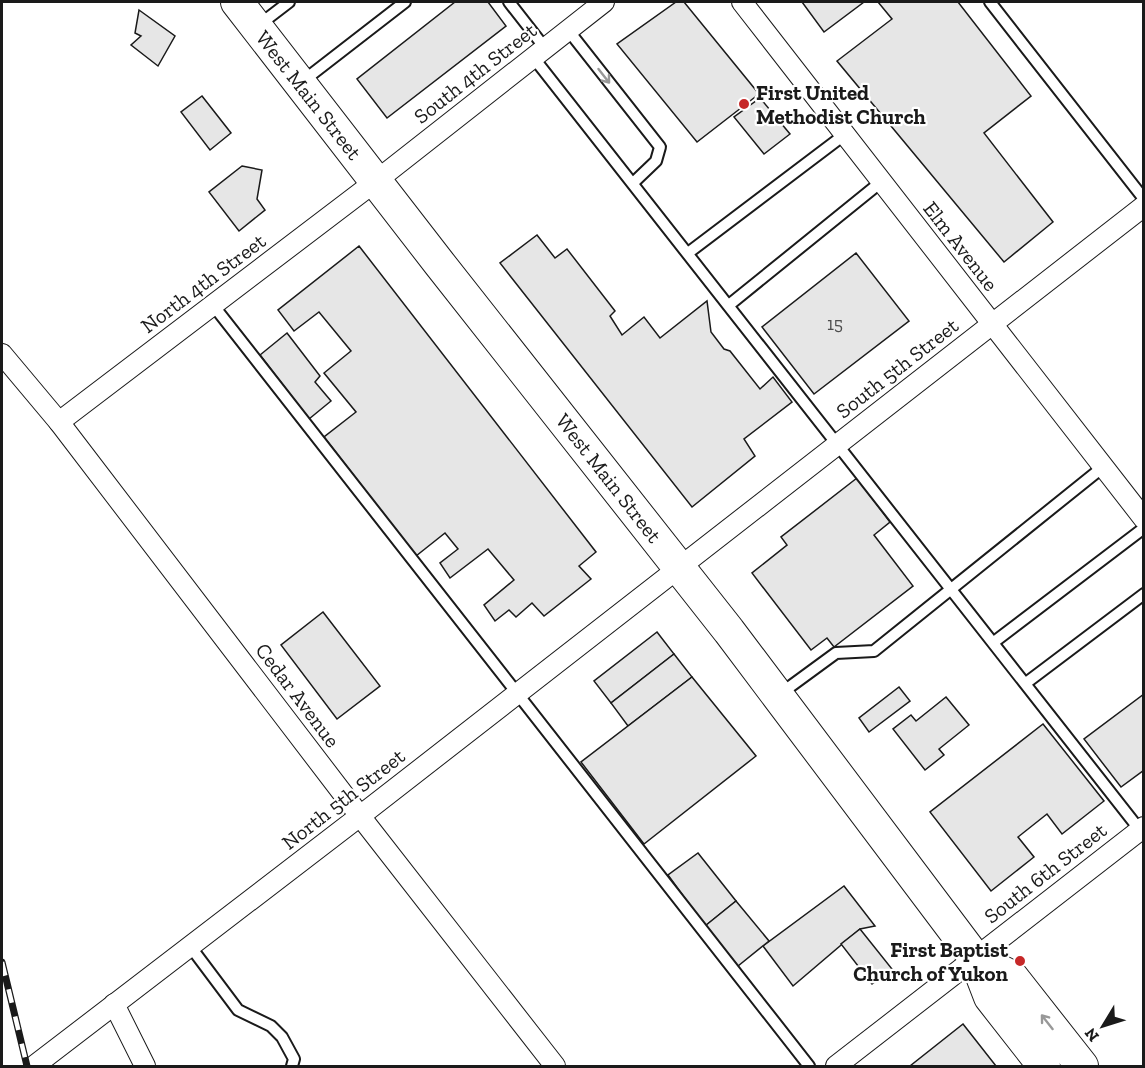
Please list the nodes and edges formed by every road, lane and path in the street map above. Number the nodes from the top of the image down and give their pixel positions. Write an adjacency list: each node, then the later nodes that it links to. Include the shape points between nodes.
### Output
1 (237, 2): 8 (main road, West Main Street)
2 (289, 2): 8 (lane)
3 (405, 2): 11 (lane)
4 (509, 2): 10 (lane)
5 (604, 2): 9 (street, South 4th Street)
6 (742, 2): 12 (street, Elm Avenue)
7 (990, 2): 16 (lane)
8 (257, 27): 11 (main road, West Main Street)
9 (568, 30): 10 (street, South 4th Street); 15 (lane, one-way to 15, via 660,147 656,162)
10 (539, 52): 13 (street, South 4th Street); 15 (lane)
11 (300, 83): 13 (main road, West Main Street)
12 (844, 135): 14 (street, Elm Avenue); 18 (lane)
13 (376, 182): 19 (street, North 4th Street); 28 (main road, West Main Street)
14 (881, 182): 20 (lane); 21 (street, Elm Avenue)
15 (633, 183): 18 (lane)
16 (1143, 199)
17 (1143, 206): 21 (street, South 5th Street)
18 (688, 253): 20 (lane)
19 (213, 305): 23 (street, North 4th Street); 33 (lane)
20 (729, 305): 24 (lane)
21 (991, 324): 24 (street, South 5th Street); 25 (street, Elm Avenue)
22 (2, 354): 23 (street, Cedar Avenue)
23 (59, 422): 35 (street, Cedar Avenue)
24 (838, 443): 28 (street, South 5th Street); 29 (lane)
25 (1103, 467): 26 (street, Elm Avenue); 29 (lane)
26 (1143, 519)
27 (1143, 528): 31 (lane)
28 (679, 567): 33 (street, North 5th Street); 34 (main road, West Main Street)
29 (952, 589): 31 (lane); 34 (lane, via 874,651 836,653)
30 (1143, 594): 32 (lane)
31 (994, 642): 32 (lane)
32 (1026, 683): 36 (lane)
33 (516, 694): 35 (street, North 5th Street); 44 (lane)
34 (778, 696): 38 (main road, West Main Street)
35 (360, 816): 37 (street, North 5th Street); 43 (street, Cedar Avenue)
36 (1142, 830): 38 (street, South 6th Street)
37 (190, 946): 39 (street, North 5th Street); 42 (lane, via 237,1010 271,1026 282,1037 294,1059)
38 (975, 957): 45 (street, South 6th Street); 46 (main road, West Main Street, via 990,997); 47 (main road, West Main Street, one-way to 38, via 1012,977)
39 (114, 1004): 40 (street, North 5th Street); 41 (street)
40 (34, 1066)
41 (145, 1066)
42 (292, 1066)
43 (555, 1066)
44 (809, 1066)
45 (836, 1066)
46 (1044, 1066)
47 (1082, 1066)

